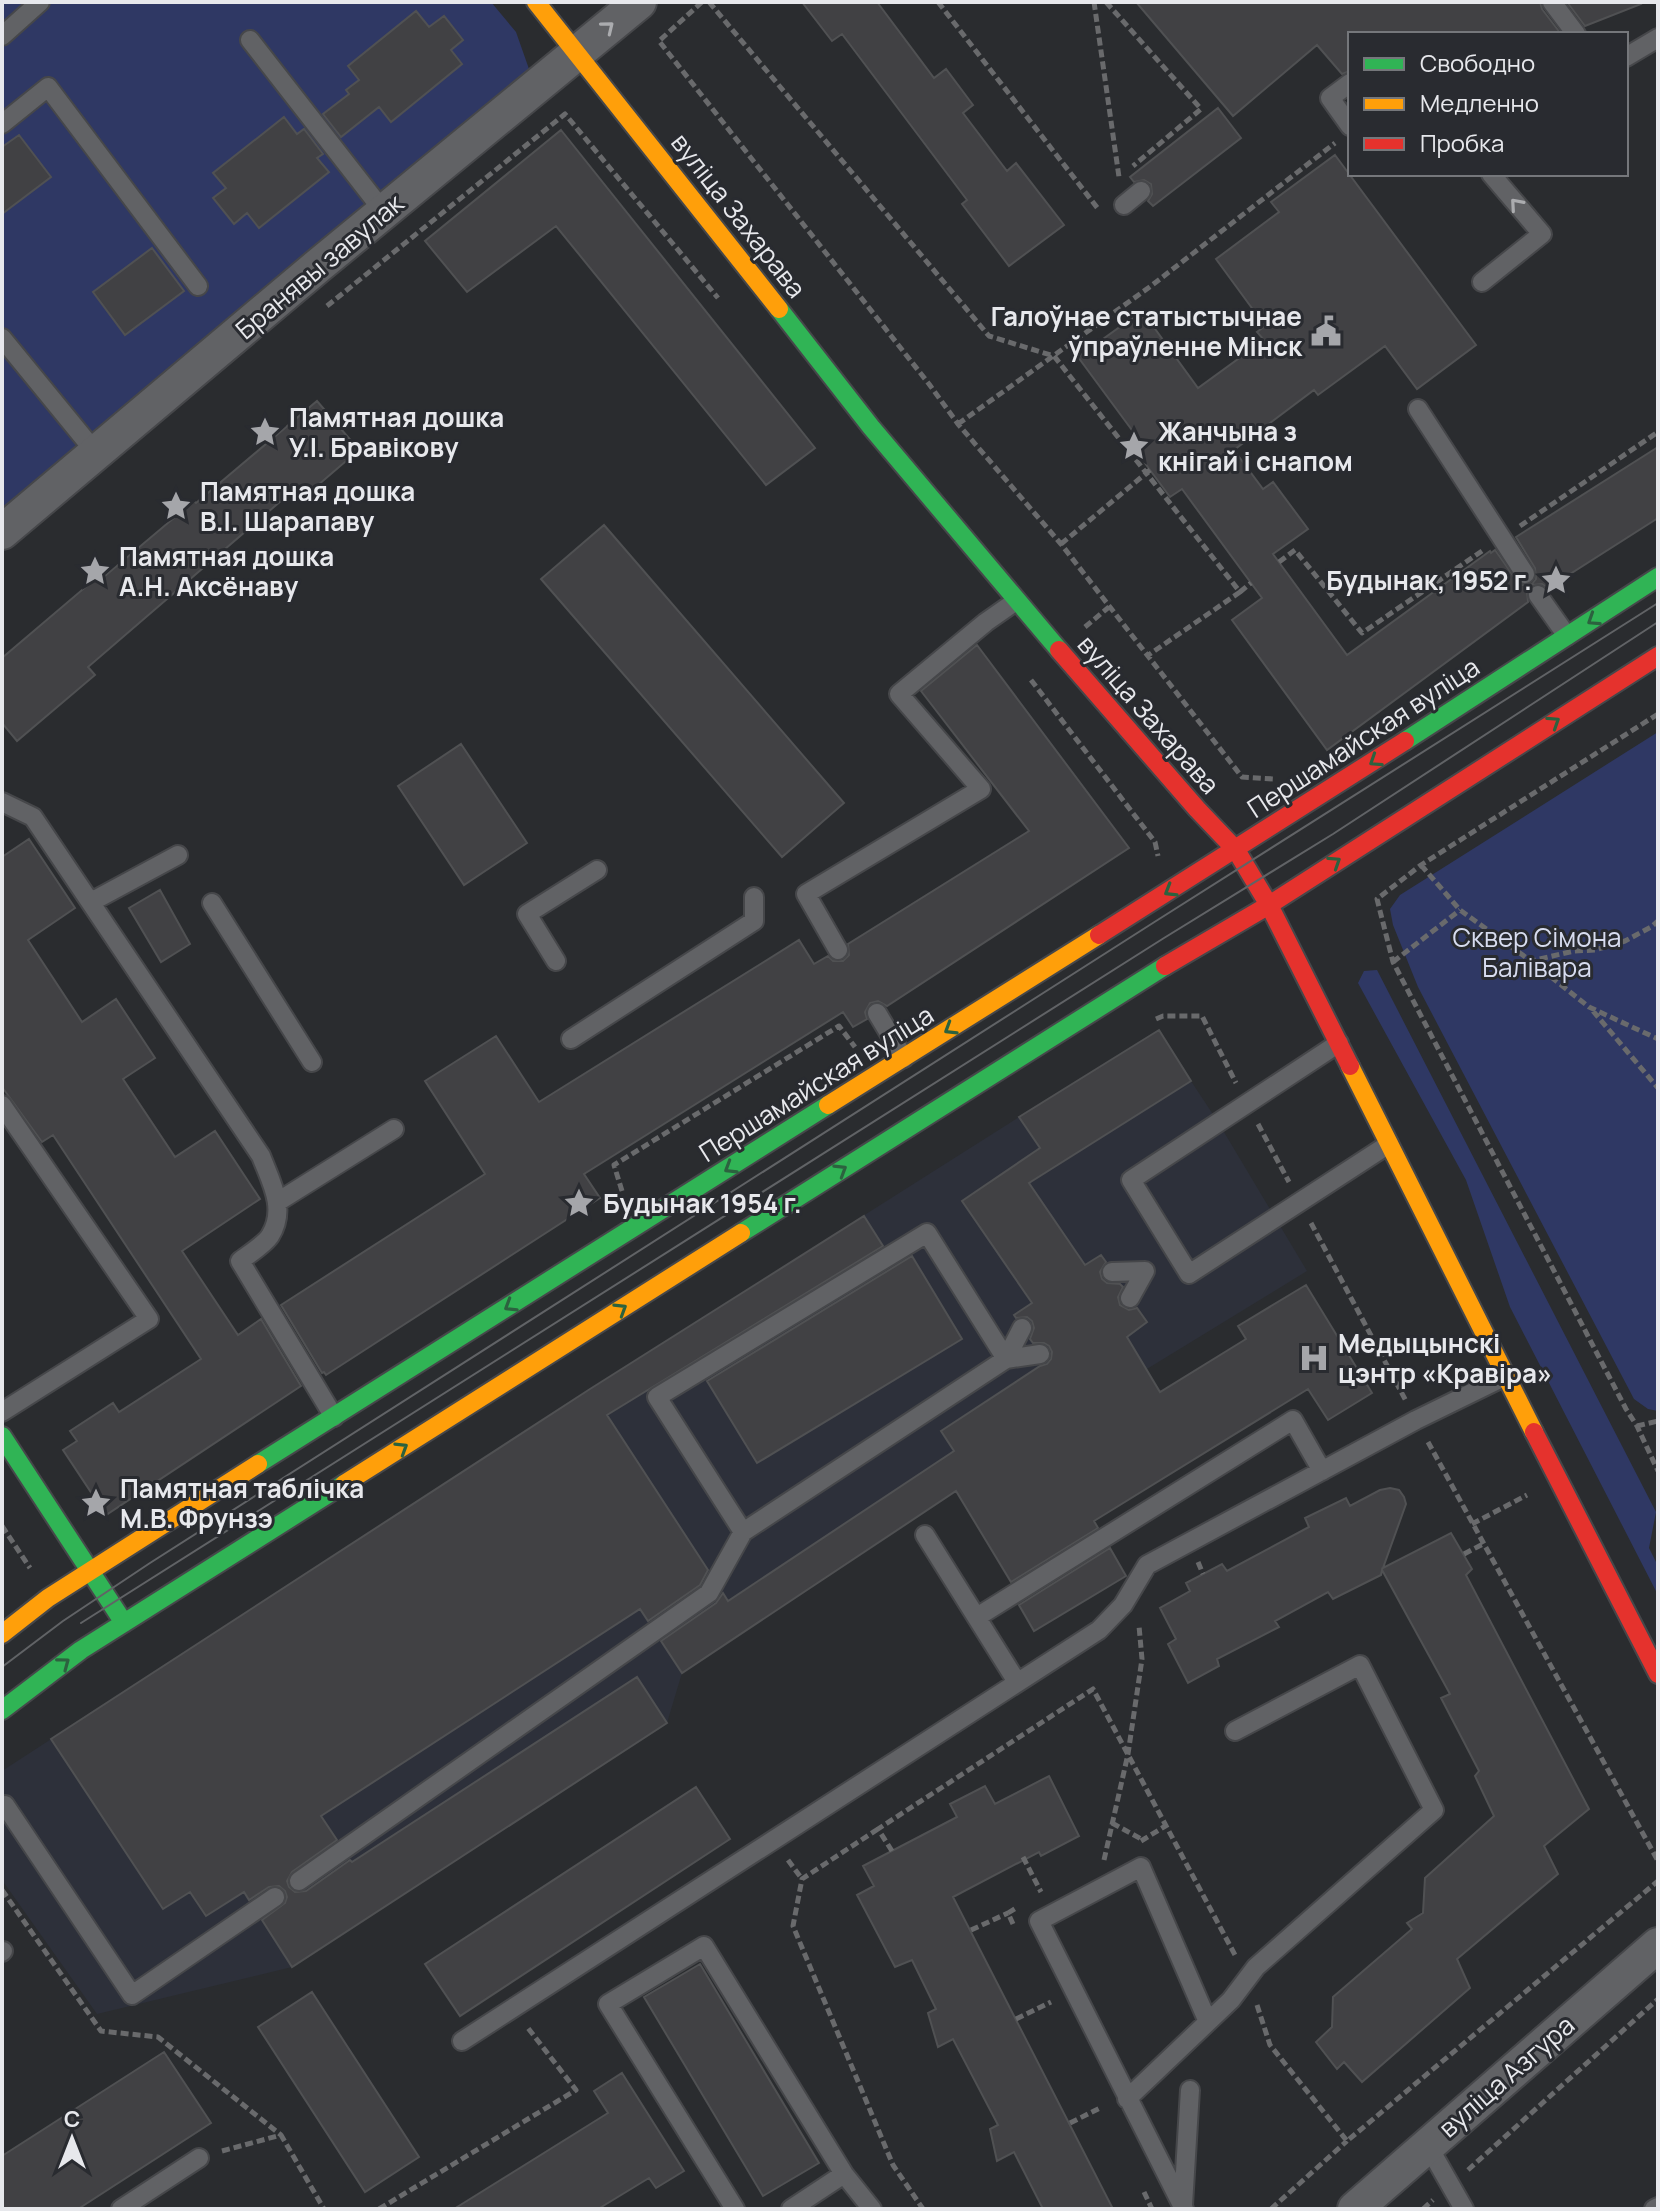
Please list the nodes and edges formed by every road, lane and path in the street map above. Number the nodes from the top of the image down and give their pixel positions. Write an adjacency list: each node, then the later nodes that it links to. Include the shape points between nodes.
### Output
1 (40, 2): 11 (lane)
2 (536, 2): 14 (main road, вуліца Захарава)
3 (639, 2): 14 (street, Бранявы завулак, one-way to 3)
4 (702, 2): 30 (path, via 659,41)
5 (709, 2): 28 (path, via 989,336)
6 (938, 2): 23 (path)
7 (1094, 2): 8 (path, via 1118,178 1201,109)
8 (1106, 2)
9 (1552, 2): 10 (lane)
10 (1574, 32)
11 (2, 36)
12 (1658, 38): 15 (lane)
13 (250, 40): 24 (lane)
14 (577, 52): 24 (street, Бранявы завулак); 43 (main road, вуліца Захарава, via 871,427)
15 (1628, 56)
16 (1348, 84): 17 (lane, via 1330,98)
17 (1348, 123)
18 (2, 124): 26 (lane, via 48,87)
19 (1338, 141): 28 (path)
20 (1493, 176): 25 (lane, one-way to 20, via 1542,234)
21 (1141, 191): 22 (lane)
22 (1124, 205)
23 (1099, 210)
24 (384, 212): 32 (street, Бранявы завулак)
25 (1482, 282)
26 (198, 286)
27 (2, 338): 32 (lane)
28 (1054, 356): 30 (path); 33 (path)
29 (1418, 409): 35 (lane)
30 (958, 424): 36 (path)
31 (1658, 432): 35 (path)
32 (96, 453): 34 (street, Бранявы завулак)
33 (1149, 471): 36 (path); 41 (path)
34 (2, 532)
35 (1501, 538): 37 (path, via 1362,633 1295,550); 38 (lane)
36 (1061, 544): 45 (path)
37 (1279, 562)
38 (1525, 574)
39 (1658, 577): 44 (main road, Першамайская вуліца, one-way to 44)
40 (1251, 583): 41 (path)
41 (1240, 592): 45 (path)
42 (1538, 595): 44 (lane)
43 (1016, 601): 50 (main road, вуліца Захарава); 60 (lane, via 899,694 981,789 806,894)
44 (1567, 636): 50 (main road, Першамайская вуліца, one-way to 50)
45 (1147, 656): 48 (path, via 1242,777)
46 (1658, 656): 57 (main road, one-way to 46)
47 (1658, 714): 52 (path)
48 (1284, 780)
49 (2, 802): 55 (lane, via 33,817)
50 (1236, 850): 57 (main road, вуліца Захарава); 69 (main road, Першамайская вуліца, one-way to 69)
51 (178, 855): 55 (lane)
52 (1421, 865): 58 (path); 63 (path, via 1377,899)
53 (597, 870): 61 (lane, via 527,914)
54 (754, 897): 66 (lane, via 754,921)
55 (91, 902): 75 (lane, via 261,1156)
56 (212, 903): 70 (lane)
57 (1269, 905): 68 (main road, вуліца Захарава); 102 (main road, one-way to 57, via 1162,967)
58 (1460, 910): 62 (path); 63 (path)
59 (1658, 921): 62 (path, via 1610,946)
60 (838, 950)
61 (556, 961)
62 (1531, 961): 64 (path)
63 (1393, 962): 87 (path)
64 (1589, 1007): 67 (path); 71 (path)
65 (877, 1013): 69 (lane)
66 (571, 1039)
67 (1658, 1039)
68 (1339, 1043): 74 (main road, вуліца Захарава); 76 (lane, via 1131,1180)
69 (904, 1058): 85 (main road, Першамайская вуліца, one-way to 85)
70 (312, 1062)
71 (1658, 1088)
72 (2, 1105): 84 (lane, via 149,1319)
73 (394, 1129): 75 (lane)
74 (1389, 1144): 76 (lane, via 1189,1274); 83 (main road, вуліца Захарава)
75 (279, 1201): 85 (lane, via 270,1237 240,1261)
76 (1176, 1252): 77 (lane)
77 (1145, 1271): 78 (lane); 79 (lane)
78 (1112, 1272)
79 (1130, 1298)
80 (1022, 1328): 82 (lane)
81 (1040, 1354): 82 (lane)
82 (1006, 1359): 94 (lane); 94 (lane, via 927,1233 657,1397)
83 (1506, 1376): 89 (lane); 104 (main road, вуліца Захарава)
84 (2, 1412)
85 (334, 1417): 99 (main road, Першамайская вуліца)
86 (1658, 1421): 87 (path)
87 (1637, 1426): 90 (path)
88 (2, 1436): 99 (main road)
89 (1322, 1471): 100 (lane, via 1147,1565); 101 (lane, via 1293,1420)
90 (1658, 1471)
91 (1491, 1514): 92 (path)
92 (1472, 1524)
93 (2, 1526): 98 (path)
94 (743, 1532): 116 (lane, via 709,1593)
95 (925, 1535): 101 (lane)
96 (1483, 1544): 97 (path)
97 (1464, 1554)
98 (30, 1569)
99 (90, 1571): 102 (main road); 103 (main road, Першамайская вуліца)
100 (1135, 1586): 105 (lane, via 1099,1630); 108 (path, via 1142,1659)
101 (977, 1617): 105 (lane)
102 (124, 1623): 106 (main road, one-way to 102)
103 (2, 1634)
104 (1658, 1674)
105 (1017, 1682): 126 (lane)
106 (2, 1710)
107 (1235, 1731): 123 (lane, via 1360,1665 1434,1810)
108 (1128, 1754): 110 (path); 111 (path, via 1093,1689); 123 (path)
109 (5, 1805): 119 (lane, via 132,1995)
110 (1112, 1823): 112 (path); 115 (path)
111 (878, 1829): 113 (path); 146 (path, via 802,1879 793,1926 893,2165)
112 (1143, 1840)
113 (892, 1851)
114 (1023, 1857): 118 (path)
115 (1103, 1865)
116 (299, 1881)
117 (1658, 1881): 134 (path)
118 (1043, 1895)
119 (275, 1897)
120 (1008, 1913): 121 (path)
121 (971, 1930)
122 (1658, 1945): 135 (street, вуліца Азгура)
123 (1246, 1980): 128 (lane); 134 (path, via 1270,2045)
124 (1658, 1999): 138 (path)
125 (1051, 2002): 127 (path)
126 (513, 2009): 129 (lane); 142 (path, via 576,2090)
127 (1016, 2019)
128 (1208, 2022): 131 (lane); 131 (lane, via 1141,1867 1039,1921)
129 (462, 2041)
130 (1190, 2090): 139 (lane)
131 (1127, 2099): 139 (lane)
132 (1102, 2107): 133 (path)
133 (1070, 2123)
134 (1347, 2141): 147 (path)
135 (1427, 2144): 138 (lane); 148 (street, вуліца Азгура)
136 (199, 2158): 140 (lane); 141 (path, via 281,2135)
137 (844, 2174): 143 (lane, via 704,1946 608,2004); 144 (lane); 145 (lane)
138 (1451, 2185): 149 (path); 150 (lane)
139 (1183, 2208)
140 (121, 2209)
141 (324, 2209)
142 (379, 2209)
143 (735, 2209)
144 (791, 2209)
145 (872, 2209)
146 (923, 2209)
147 (1271, 2209)
148 (1355, 2209)
149 (1423, 2209)
150 (1464, 2209)

